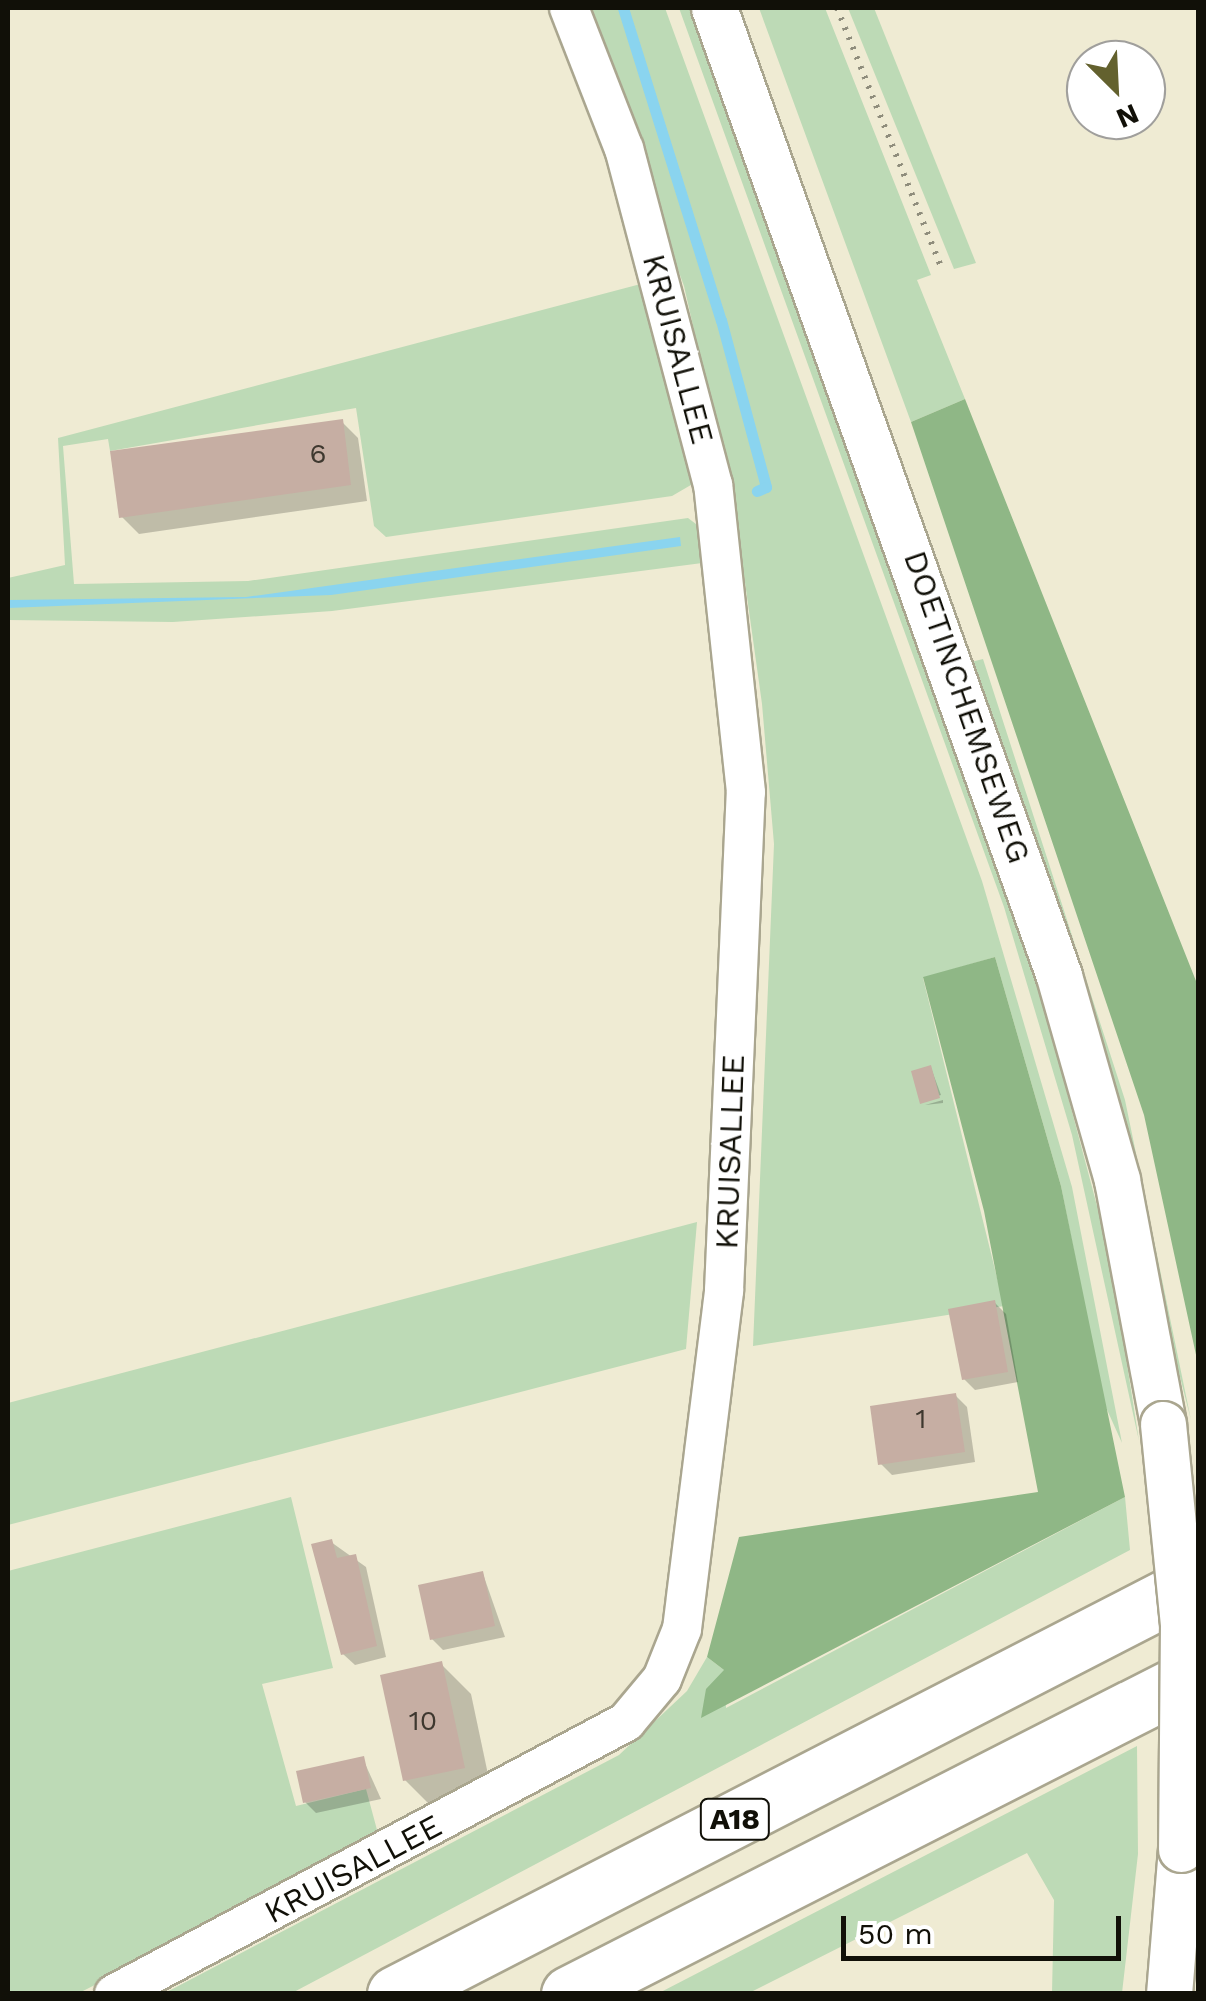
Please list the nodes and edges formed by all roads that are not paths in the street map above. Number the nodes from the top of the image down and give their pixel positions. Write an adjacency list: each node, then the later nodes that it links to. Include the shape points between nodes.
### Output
1 (569, 8): 7 (street, KRUISALLEE, via 624,149 713,485 746,792 724,1291 682,1630 662,1679 626,1722)
2 (714, 8): 10 (street, DOETINCHEMSEWEG, bridge, via 1059,976 1117,1180 1162,1424 1183,1624 1181,1849)
3 (1198, 1563): 5 (highway, A18)
4 (1198, 1582): 5 (highway, A18)
5 (1075, 1645): 8 (highway, A18)
6 (1198, 1674): 9 (highway, A18)
7 (114, 1994)
8 (395, 1994)
9 (569, 1994)
10 (1169, 1994)

